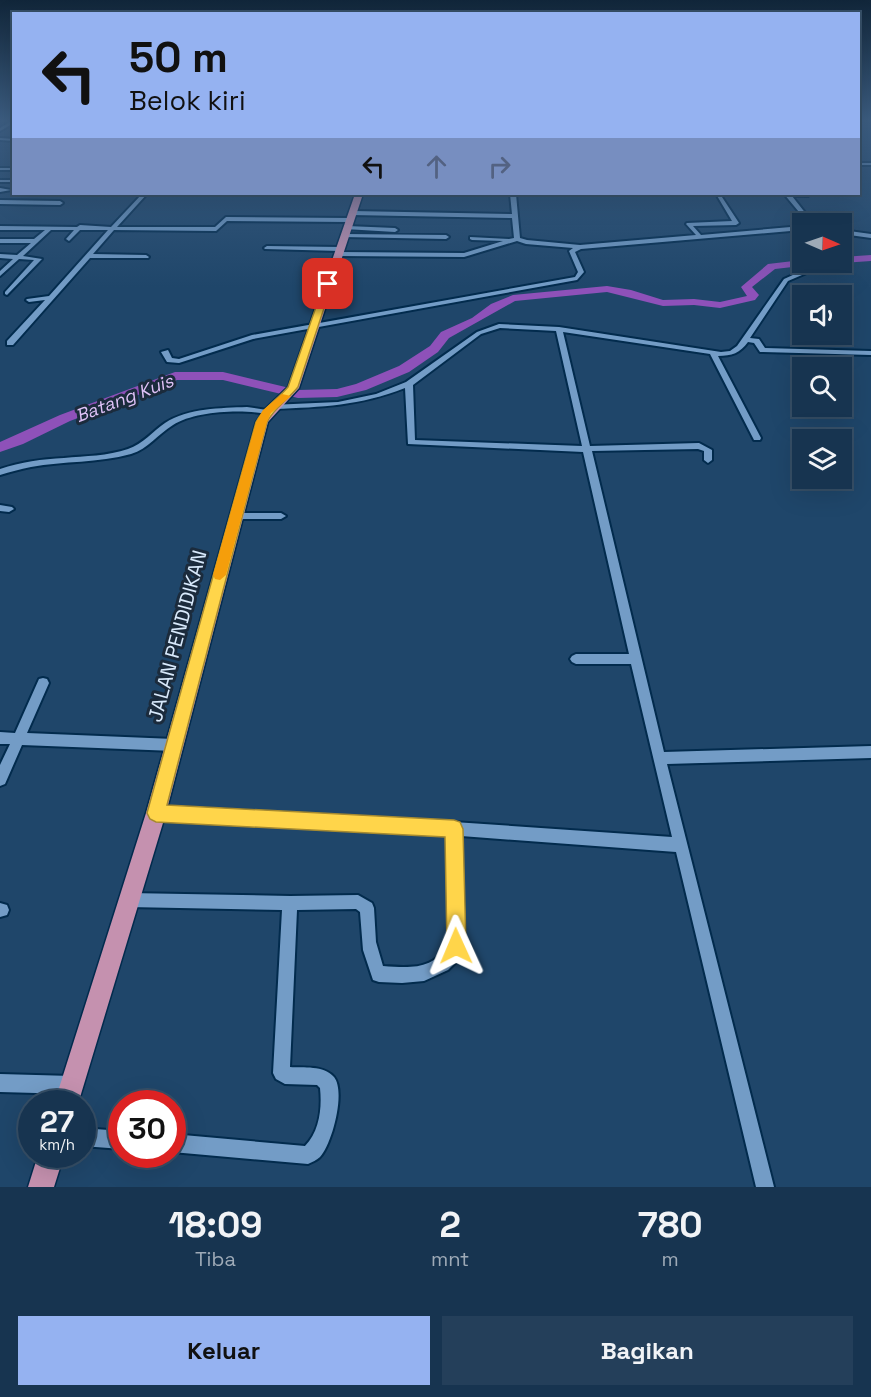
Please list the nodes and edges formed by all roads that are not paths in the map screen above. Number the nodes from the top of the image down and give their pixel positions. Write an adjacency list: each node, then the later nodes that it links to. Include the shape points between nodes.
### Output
1 (0, 190): 2 (street)
2 (8, 190)
3 (143, 195): 16 (street)
4 (359, 195): 23 (main road, JALAN PENDIDIKAN)
5 (513, 195): 11 (street)
6 (719, 195): 20 (street, via 736,222 689,224)
7 (788, 195): 10 (street)
8 (0, 202): 9 (street)
9 (60, 203)
10 (803, 213)
11 (515, 216): 23 (street); 26 (street)
12 (51, 227): 13 (street); 14 (street); 28 (street)
13 (80, 227): 16 (street); 25 (street)
14 (0, 228)
15 (792, 229): 20 (street)
16 (110, 230): 18 (street); 23 (street, via 216,229 226,219); 34 (street)
17 (397, 230): 23 (street)
18 (89, 232)
19 (852, 233): 21 (street)
20 (699, 236): 30 (street)
21 (871, 236)
22 (446, 237): 23 (street)
23 (343, 238): 26 (street, via 464,255); 29 (street); 31 (street); 41 (main road, JALAN PENDIDIKAN)
24 (472, 238): 26 (street)
25 (69, 239)
26 (518, 240): 30 (street)
27 (0, 241): 28 (street)
28 (34, 241): 33 (street)
29 (322, 243)
30 (580, 247): 41 (street, via 572,249 581,272 577,278)
31 (267, 248)
32 (0, 256): 33 (street)
33 (18, 256): 37 (street); 38 (street, via 39,260 7,293)
34 (90, 256): 35 (street); 39 (street)
35 (146, 257)
36 (802, 273): 43 (street, via 786,280)
37 (0, 274)
38 (18, 294)
39 (50, 298): 40 (street); 44 (street)
40 (29, 300)
41 (314, 326): 45 (street, via 242,339 179,361 170,360); 49 (main road, JALAN PENDIDIKAN)
42 (559, 329): 46 (street); 48 (street, via 516,325 488,328); 51 (street)
43 (746, 339): 46 (street, via 732,353); 47 (street, via 756,341 763,350)
44 (10, 343)
45 (165, 352)
46 (713, 353): 50 (street)
47 (871, 353)
48 (409, 384): 49 (street, via 355,402); 51 (street, via 410,442)
49 (279, 401): 53 (street, via 245,410 183,417 131,450); 54 (main road, JALAN PENDIDIKAN, via 256,439)
50 (757, 438)
51 (586, 449): 52 (street, via 703,446 709,452); 57 (street)
52 (708, 460)
53 (0, 472)
54 (236, 516): 55 (street); 61 (main road, JALAN PENDIDIKAN)
55 (281, 516)
56 (576, 658): 57 (street)
57 (636, 659): 63 (street)
58 (43, 683): 60 (street)
59 (0, 738): 60 (street)
60 (20, 739): 61 (street); 64 (street)
61 (174, 745): 65 (main road, JALAN PENDIDIKAN)
62 (871, 752): 63 (street)
63 (661, 758): 67 (street)
64 (0, 780)
65 (156, 813): 66 (street); 68 (main road, JALAN PENDIDIKAN)
66 (454, 829): 67 (street); 69 (street, via 456,946 450,960 429,972 410,976 379,974 372,963 367,908 358,902)
67 (682, 845): 76 (street)
68 (128, 900): 69 (street); 71 (main road, JALAN PENDIDIKAN)
69 (290, 903): 73 (street, via 281,1068 285,1075 320,1077 328,1083 330,1098 322,1141 308,1155)
70 (0, 1083): 71 (street)
71 (72, 1085): 72 (main road, JALAN PENDIDIKAN)
72 (70, 1090)
73 (186, 1144)
74 (47, 1168): 75 (main road)
75 (41, 1187)
76 (765, 1187)

